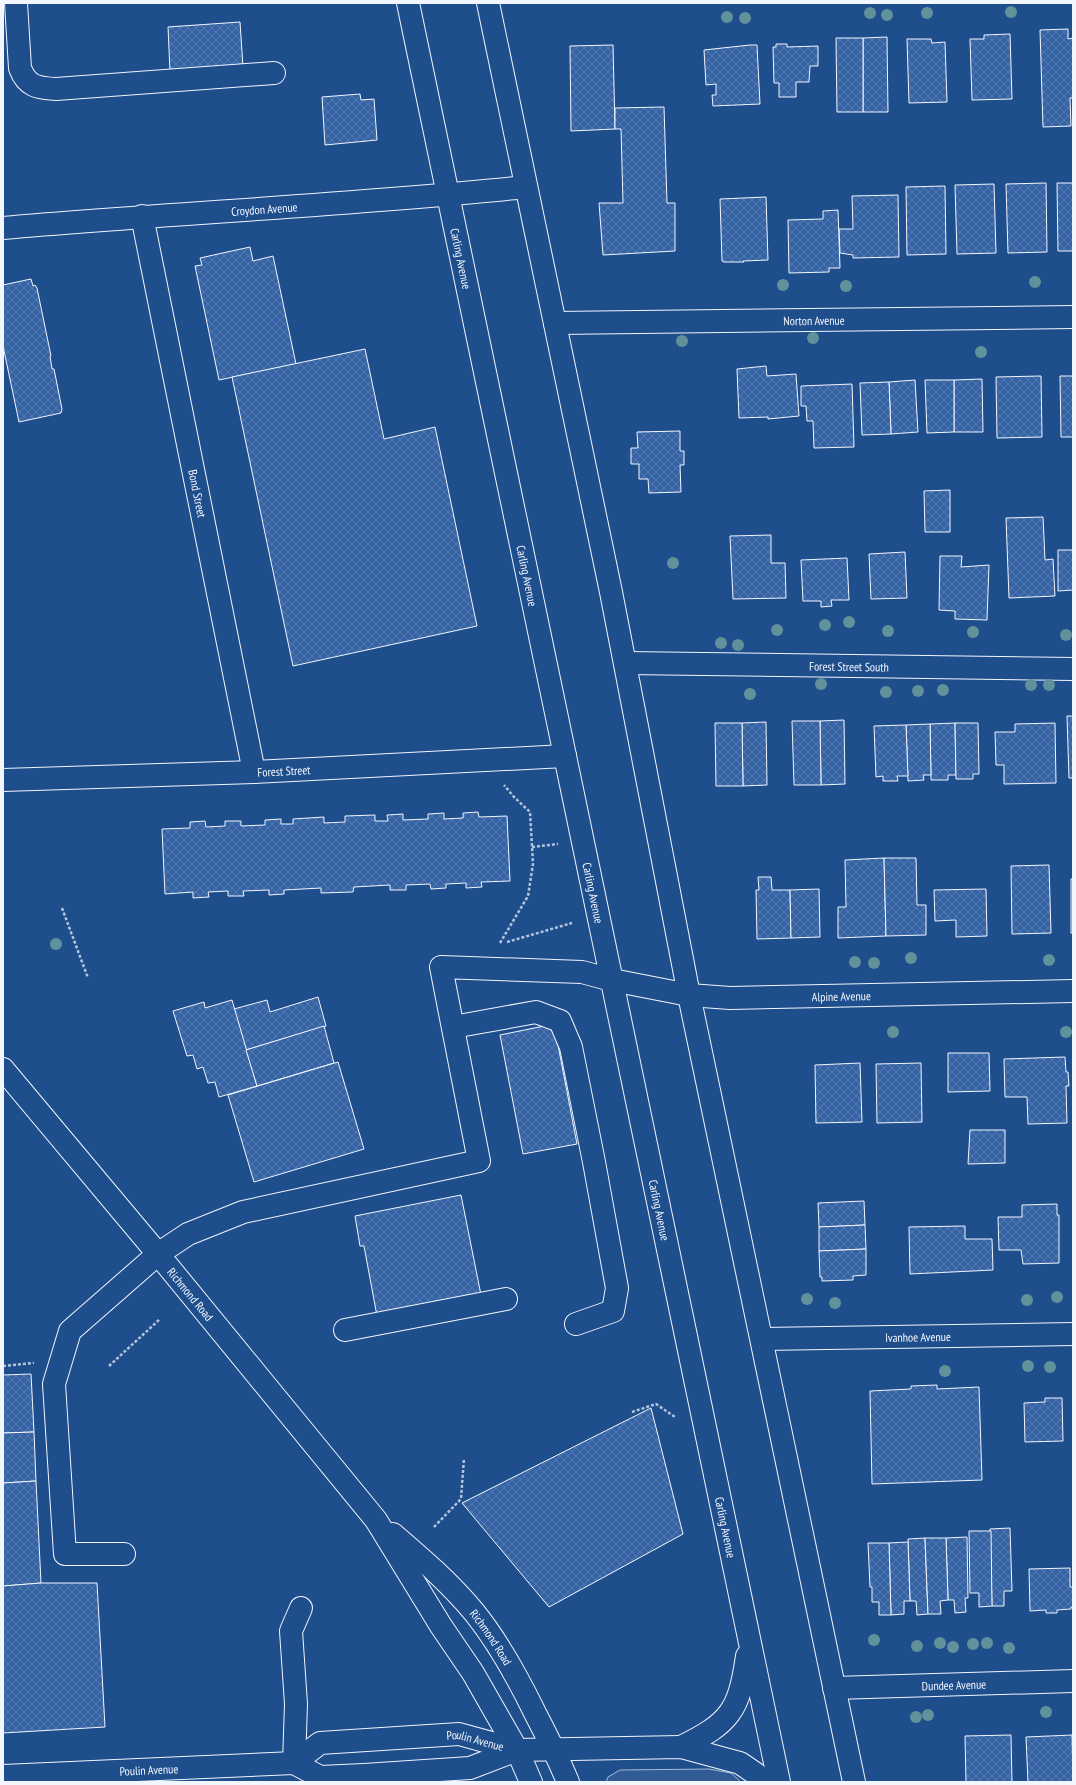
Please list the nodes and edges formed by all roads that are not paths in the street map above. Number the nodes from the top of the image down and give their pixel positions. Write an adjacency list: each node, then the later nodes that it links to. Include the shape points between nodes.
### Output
1 (16, 3): 4 (main road, via 20,68 29,84 38,87 56,89)
2 (408, 3): 6 (main road, Carling Avenue)
3 (488, 3): 5 (main road)
4 (274, 74)
5 (526, 187): 6 (main road, Croydon Avenue); 10 (main road)
6 (448, 195): 7 (main road, Croydon Avenue); 13 (main road, Carling Avenue)
7 (142, 216): 8 (main road, Croydon Avenue); 14 (main road, Bond Street)
8 (3, 228)
9 (1073, 317): 10 (main road, Norton Avenue)
10 (555, 323): 11 (main road)
11 (625, 663): 12 (main road, Forest Street South); 18 (main road)
12 (1073, 669)
13 (565, 756): 14 (main road, Forest Street); 16 (main road, Carling Avenue)
14 (254, 772): 15 (main road, Forest Street)
15 (3, 780)
16 (612, 980): 18 (main road, Alpine Avenue); 19 (main road, Alpine Avenue, via 582,972 441,968); 30 (main road, Carling Avenue)
17 (1073, 991): 18 (main road, Alpine Avenue, via 730,998)
18 (690, 995): 26 (main road)
19 (453, 1027): 21 (main road, via 479,1161 243,1212 188,1234); 23 (main road, via 536,1012 560,1020 571,1047 617,1288 612,1311)
20 (3, 1069): 21 (main road, Richmond Road)
21 (158, 1254): 27 (main road, Richmond Road); 28 (main road, via 70,1331 54,1384 65,1554)
22 (506, 1299): 24 (main road)
23 (576, 1324)
24 (345, 1330)
25 (1073, 1334): 26 (main road, Ivanhoe Avenue)
26 (763, 1339): 32 (main road)
27 (376, 1520): 34 (main road, Richmond Road, via 433,1569 474,1612 517,1676); 35 (main road, Richmond Road, via 473,1673)
28 (124, 1554)
29 (301, 1608): 36 (main road, via 291,1632 296,1704)
30 (749, 1640): 33 (main road, via 743,1684 733,1708 715,1729); 43 (main road, Carling Avenue)
31 (1073, 1681): 32 (main road, Dundee Avenue)
32 (834, 1688): 44 (main road)
33 (681, 1748): 34 (main road, Poulin Avenue); 42 (main road, via 740,1763)
34 (554, 1749): 35 (main road, Poulin Avenue); 41 (main road, Richmond Road)
35 (517, 1750): 36 (main road, Poulin Avenue, via 459,1734 320,1743); 39 (main road, Poulin Avenue, via 470,1768); 40 (main road, Richmond Road)
36 (294, 1763): 37 (main road, Poulin Avenue); 39 (main road, Poulin Avenue, via 320,1777)
37 (171, 1775): 38 (main road, Poulin Avenue)
38 (3, 1776)
39 (365, 1779)
40 (531, 1782)
41 (568, 1782)
42 (763, 1782)
43 (779, 1782)
44 (854, 1782)

